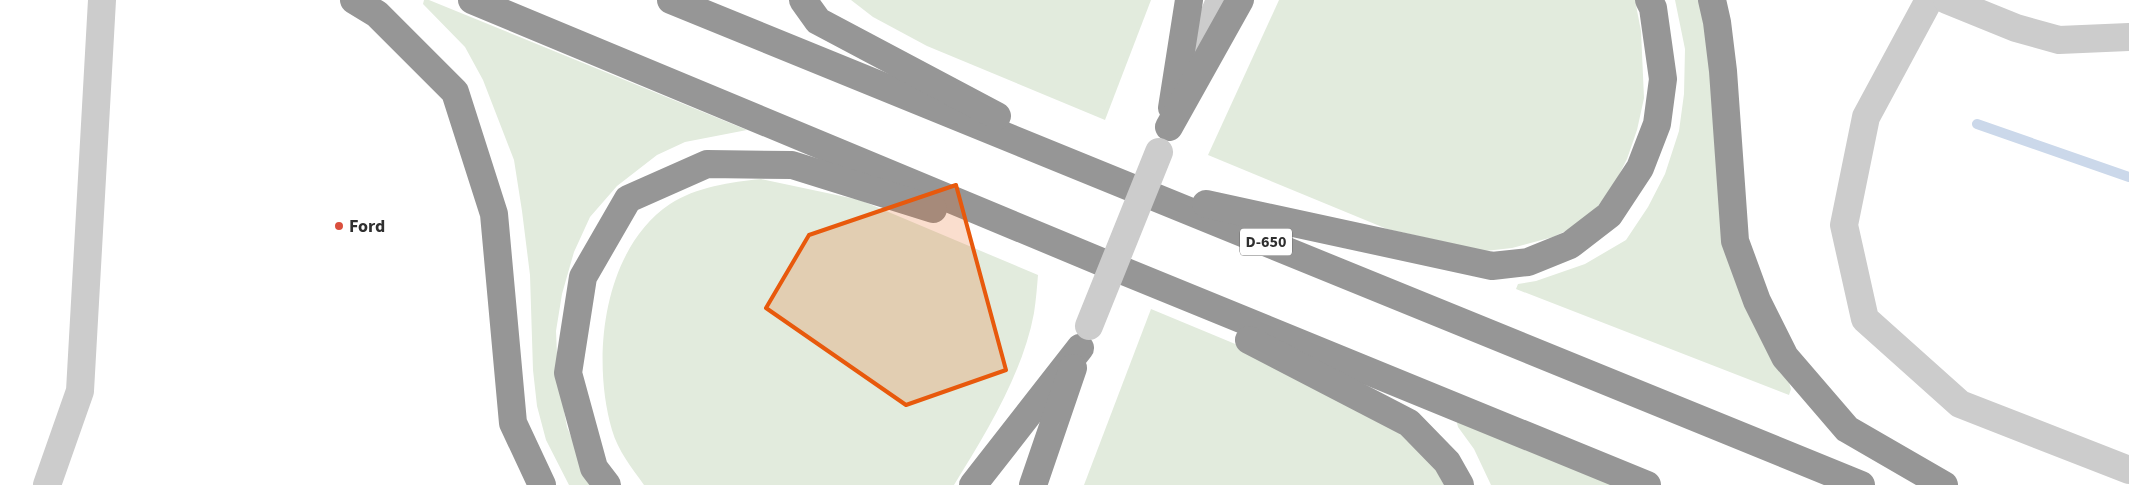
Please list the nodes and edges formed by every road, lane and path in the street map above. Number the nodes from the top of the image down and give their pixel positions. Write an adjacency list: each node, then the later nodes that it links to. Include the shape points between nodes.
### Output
1 (102, 0): 19 (street, via 80,391)
2 (354, 0): 20 (highway, via 377,14 455,92 494,214 513,423)
3 (472, 0): 16 (highway)
4 (671, 0): 15 (highway, D-650)
5 (803, 0): 15 (highway, via 818,21)
6 (1189, 0): 14 (highway)
7 (1220, 0): 14 (street)
8 (1240, 0): 14 (highway)
9 (1649, 0): 15 (highway, via 1653,8 1663,79 1657,124 1640,168 1609,215 1570,245 1528,262 1492,266)
10 (1712, 0): 28 (highway, via 1723,71 1736,240 1757,301 1785,357 1846,429)
11 (1929, 0): 18 (street, via 1866,117 1844,225 1865,319 1960,404)
12 (1947, 0): 13 (street, via 2016,28 2059,40)
13 (2129, 37)
14 (1164, 139): 17 (street, bridge)
15 (1134, 188): 27 (highway, D-650)
16 (1104, 263): 21 (highway, via 792,165 707,164 628,199 584,277 568,373 594,468); 25 (highway, via 1409,423 1447,462); 26 (highway)
17 (1084, 337): 22 (highway); 23 (street); 24 (highway)
18 (2129, 470)
19 (47, 485)
20 (542, 485)
21 (607, 485)
22 (973, 485)
23 (1022, 485)
24 (1033, 485)
25 (1460, 485)
26 (1647, 485)
27 (1861, 485)
28 (1944, 485)

